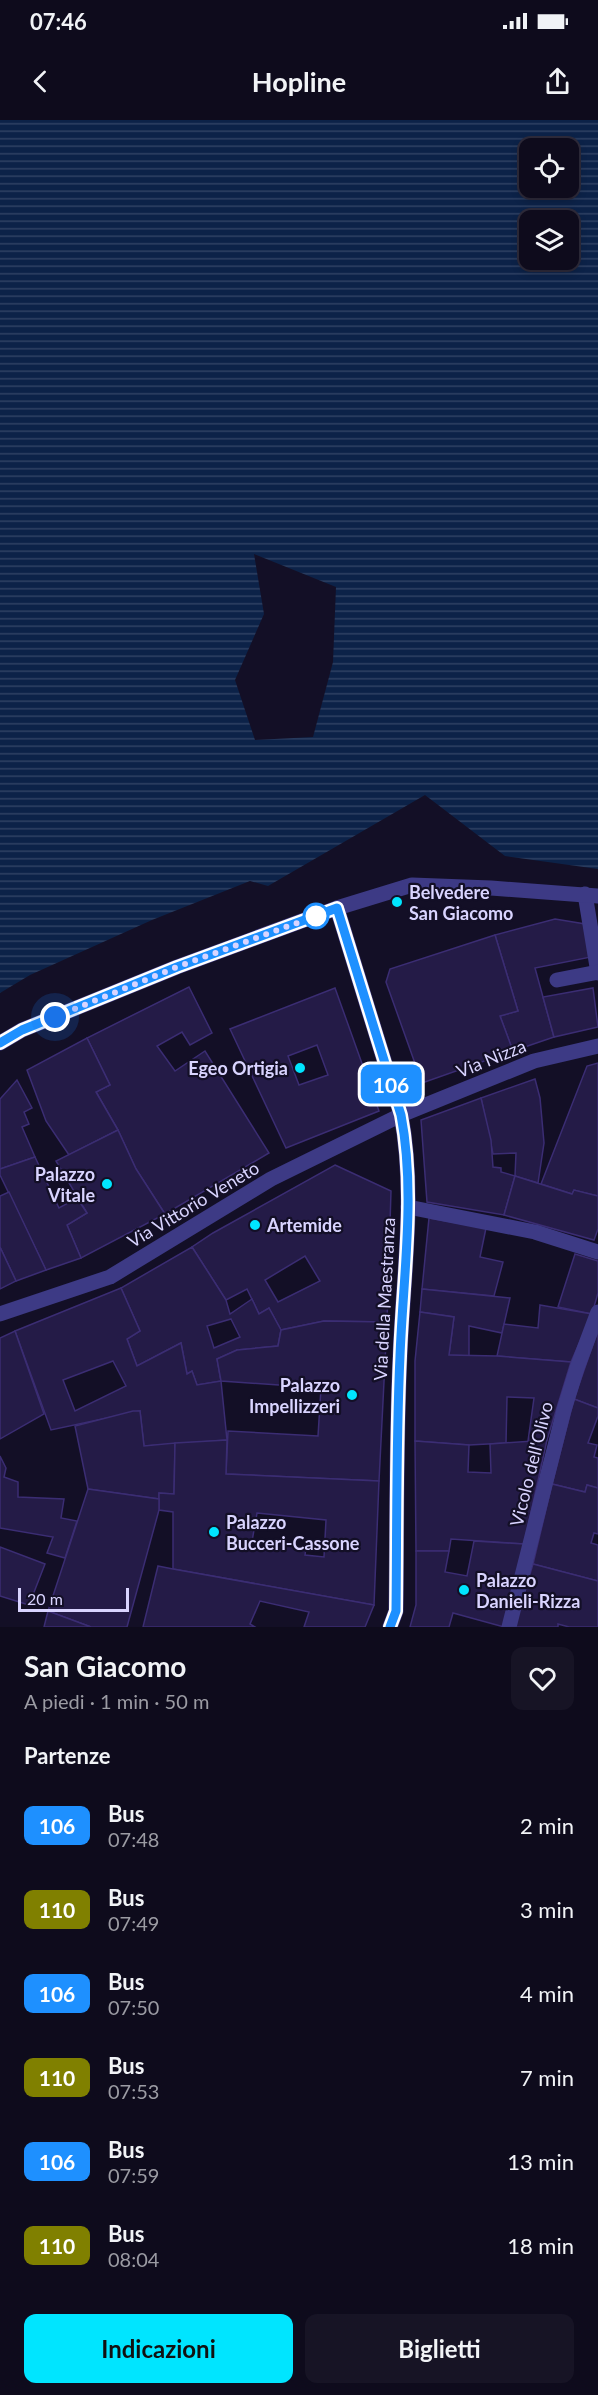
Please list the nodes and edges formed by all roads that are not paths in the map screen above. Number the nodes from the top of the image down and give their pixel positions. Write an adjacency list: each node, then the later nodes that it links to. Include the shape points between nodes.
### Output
1 (591, 895): 2 (street, via 412,885); 3 (street, via 590,926)
2 (337, 908): 5 (street, via 177,967 22,1030); 7 (street, Via della Maestranza)
3 (598, 973): 4 (street)
4 (557, 980)
5 (0, 1043)
6 (598, 1046): 7 (street, Via Nizza, via 534,1061)
7 (401, 1115): 8 (street, Via della Maestranza); 11 (street, Via Vittorio Veneto, via 271,1179 110,1277)
8 (408, 1207): 9 (street, via 535,1232); 12 (street, Via della Maestranza, via 399,1357 396,1611)
9 (598, 1252)
10 (598, 1312): 13 (street, Vicolo dell'Olivo, via 564,1410)
11 (0, 1314)
12 (390, 1627)
13 (509, 1627)

